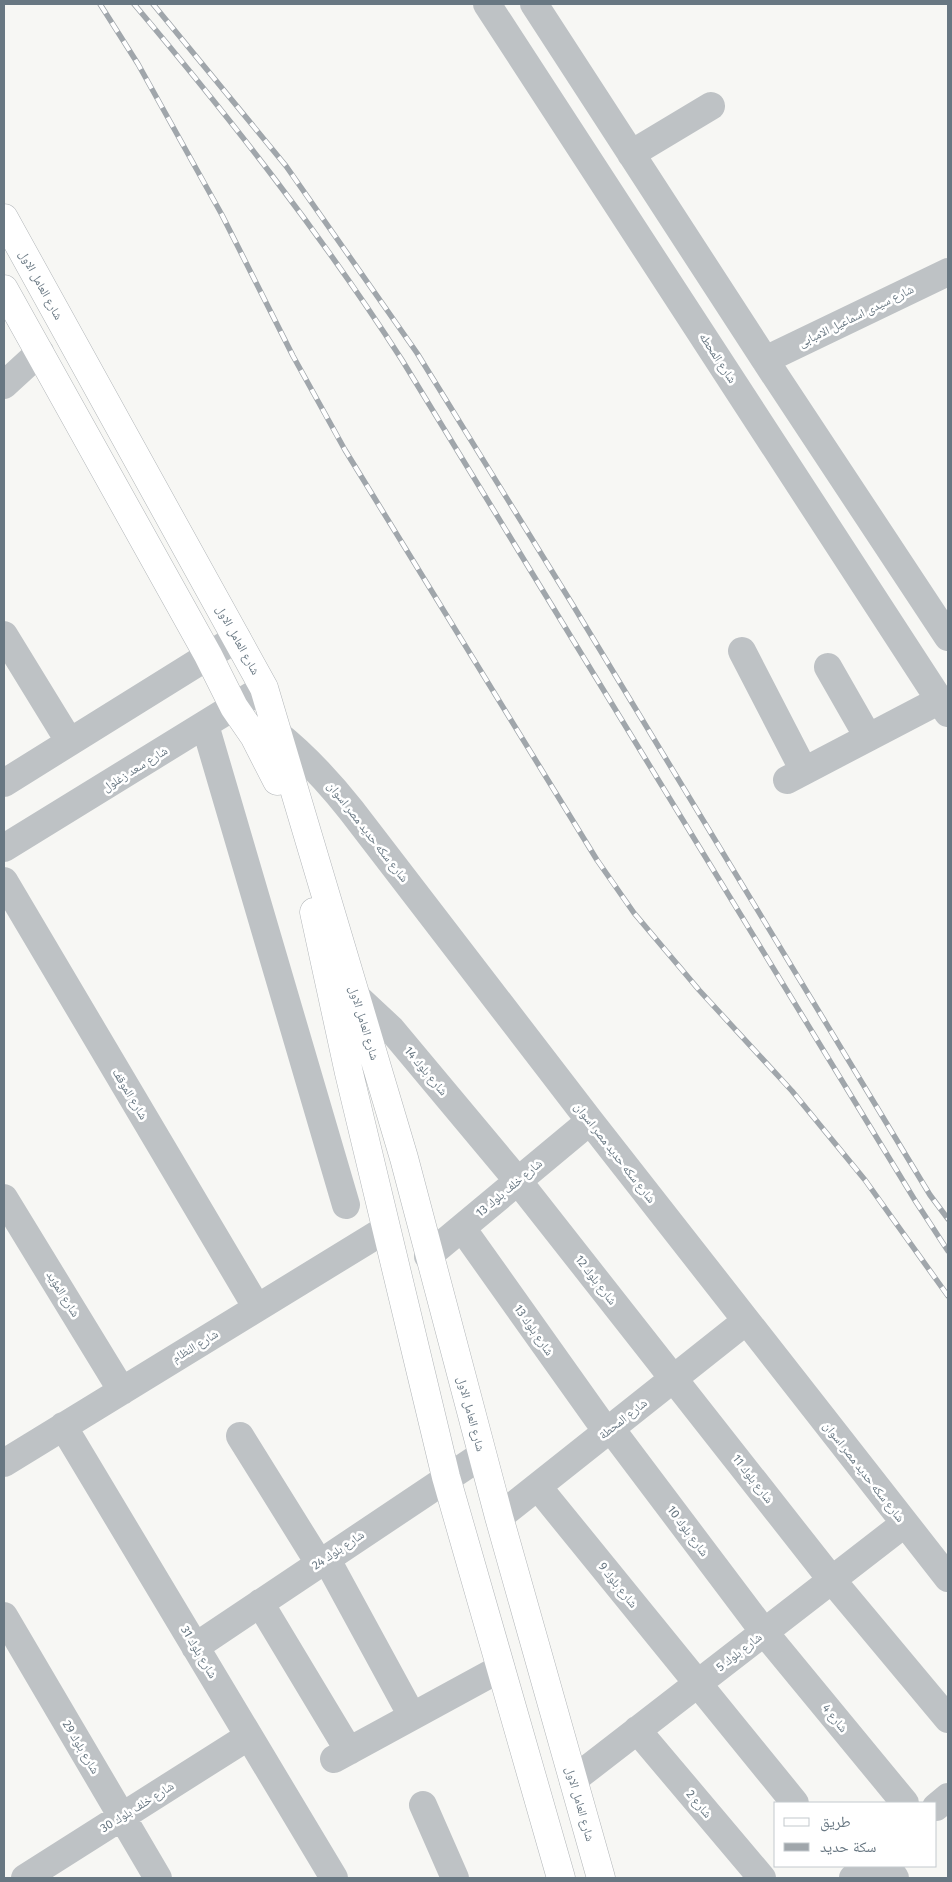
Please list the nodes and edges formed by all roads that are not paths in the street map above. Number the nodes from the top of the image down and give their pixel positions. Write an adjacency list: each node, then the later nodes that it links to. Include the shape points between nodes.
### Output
1 (487, 4): 12 (street, شارع المحطه)
2 (534, 4): 4 (street)
3 (711, 106): 4 (street)
4 (631, 154): 9 (street)
5 (4, 218): 15 (main road, شارع العامل الاول)
6 (948, 272): 9 (street, شارع سيدى اسماعيل الامبابى)
7 (4, 289): 8 (main road, شارع العامل الاول)
8 (40, 352): 10 (street); 17 (main road, شارع العامل الاول)
9 (765, 360): 11 (street)
10 (4, 385)
11 (857, 500): 12 (street); 14 (street)
12 (823, 522): 21 (street, شارع المحطه)
13 (4, 635): 25 (street)
14 (948, 637)
15 (237, 638): 17 (street); 19 (main road, شارع العامل الاول)
16 (742, 651): 24 (street, via 795,775)
17 (208, 655): 20 (main road, شارع العامل الاول); 25 (street)
18 (828, 667): 24 (street)
19 (264, 688): 20 (street, شارع سعد زغلول); 23 (main road, شارع العامل الاول)
20 (234, 707): 22 (street, شارع سعد زغلول); 29 (main road, شارع العامل الاول, via 265,755 286,804)
21 (944, 707): 24 (street)
22 (205, 725): 27 (street, شارع سعد زغلول); 34 (street)
23 (276, 732): 30 (main road, شارع العامل الاول); 31 (street, شارع سكه حديد مصر اسوان, via 326,778)
24 (868, 737)
25 (70, 741): 26 (street)
26 (4, 783)
27 (4, 848)
28 (4, 881): 38 (street, شارع الموقف)
29 (325, 969): 30 (street, شارع بلوك 14); 36 (main road, شارع العامل الاول)
30 (356, 995): 32 (street, شارع بلوك 14, via 391,1029); 37 (main road, شارع العامل الاول, via 404,1158)
31 (590, 1120): 32 (street, شارع خلف بلوك 13); 39 (street, شارع سكه حديد مصر اسوان)
32 (518, 1181): 35 (street, شارع خلف بلوك 13); 40 (street, شارع بلوك 12)
33 (4, 1198): 41 (street, شارع المؤيد)
34 (346, 1205)
35 (462, 1228): 37 (street, شارع خلف بلوك 13); 43 (street, شارع بلوك 13)
36 (386, 1229): 38 (street, شارع النظام); 47 (main road, شارع العامل الاول)
37 (428, 1256): 45 (main road, شارع العامل الاول)
38 (257, 1308): 41 (street, شارع النظام)
39 (746, 1321): 40 (street, شارع المحطة); 50 (street, شارع سكه حديد مصر اسوان)
40 (674, 1378): 43 (street, شارع المحطة); 53 (street, شارع بلوك 11)
41 (122, 1391): 42 (street, شارع النظام)
42 (63, 1426): 46 (street, شارع النظام); 57 (street, شارع بلوك 31)
43 (609, 1431): 48 (street, شارع المحطة); 56 (street, شارع بلوك 10)
44 (240, 1436): 51 (street)
45 (482, 1455): 47 (street, شارع بلوك 24); 49 (main road, شارع العامل الاول)
46 (4, 1463)
47 (446, 1477): 51 (street, شارع بلوك 24); 58 (main road, شارع العامل الاول)
48 (538, 1486): 49 (street, شارع المحطة); 59 (street, شارع بلوك 9)
49 (499, 1517): 64 (main road, شارع العامل الاول)
50 (904, 1524): 52 (street, شارع سكه حديد مصر اسوان); 53 (street, شارع بلوك 5)
51 (322, 1561): 54 (street, شارع بلوك 24); 60 (street)
52 (948, 1578)
53 (832, 1579): 56 (street, شارع بلوك 5); 61 (street, شارع بلوك 11)
54 (260, 1603): 57 (street, شارع بلوك 24); 60 (street, via 342,1755)
55 (4, 1616): 70 (street, شارع بلوك 29)
56 (764, 1632): 59 (street, شارع بلوك 5); 67 (street, شارع 4)
57 (195, 1646): 63 (street, شارع بلوك 31)
58 (501, 1668): 60 (street); 76 (main road, شارع العامل الاول)
59 (698, 1684): 62 (street, شارع بلوك 5); 66 (street, شارع بلوك 9)
60 (412, 1716)
61 (948, 1719)
62 (637, 1730): 64 (street, شارع بلوك 5); 78 (street, شارع 2)
63 (249, 1736): 70 (street, شارع خلف بلوك 30); 74 (street, شارع بلوك 31)
64 (573, 1780): 77 (main road, شارع العامل الاول)
65 (948, 1797): 69 (street)
66 (794, 1802)
67 (904, 1802)
68 (423, 1805): 75 (street)
69 (937, 1806)
70 (122, 1817): 72 (street, شارع خلف بلوك 30); 73 (street, شارع بلوك 29)
71 (888, 1867): 79 (street)
72 (25, 1878)
73 (158, 1878)
74 (334, 1878)
75 (455, 1878)
76 (561, 1878)
77 (601, 1878)
78 (762, 1878)
79 (895, 1878)

